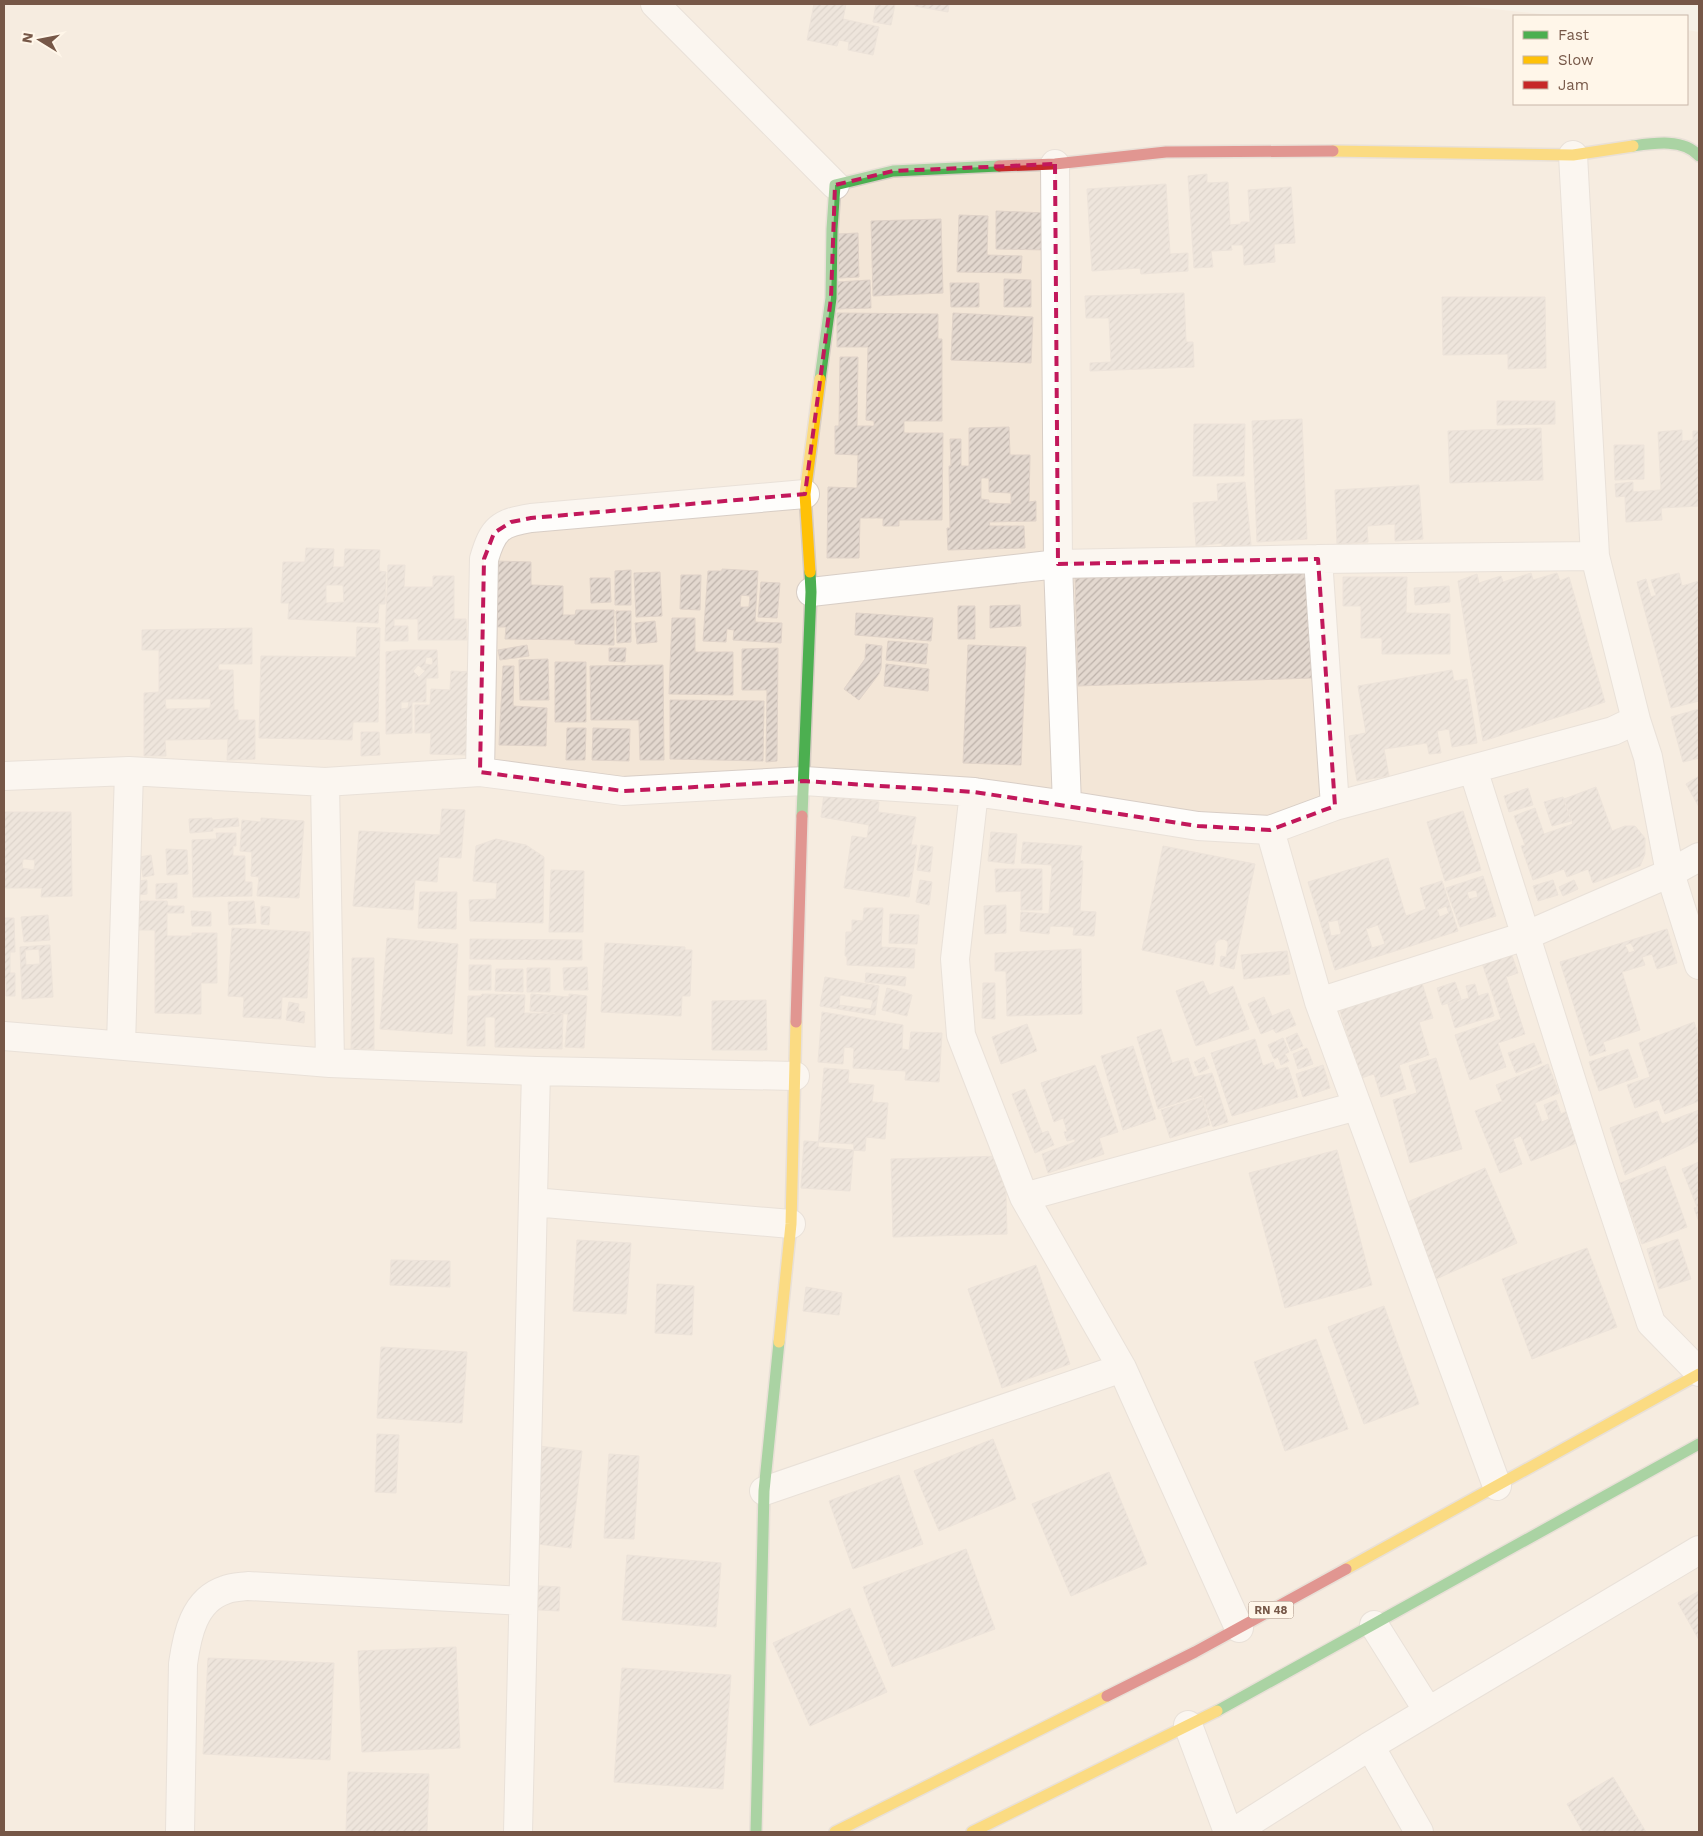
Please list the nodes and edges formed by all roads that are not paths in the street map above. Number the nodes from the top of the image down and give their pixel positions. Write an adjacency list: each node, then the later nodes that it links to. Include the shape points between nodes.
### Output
1 (656, 4): 5 (street)
2 (1573, 155): 3 (main road, via 1663,142 1694,150); 4 (main road, via 1166,152); 7 (street)
3 (1699, 156)
4 (1055, 164): 5 (main road, via 893,171); 9 (street)
5 (835, 185): 6 (main road, via 831,298)
6 (805, 494): 10 (main road); 14 (street, via 531,518 501,527 488,543 484,558)
7 (1595, 556): 8 (street); 11 (street)
8 (1318, 559): 9 (street); 20 (street)
9 (1058, 564): 10 (street); 19 (street)
10 (811, 592): 16 (main road)
11 (1636, 720): 12 (street, via 1613,731); 23 (street, via 1648,757)
12 (1473, 769): 20 (street); 24 (street)
13 (128, 771): 15 (street); 17 (street); 28 (street)
14 (480, 772): 16 (street, via 623,791); 17 (street)
15 (4, 776)
16 (804, 781): 18 (street); 31 (main road)
17 (325, 782): 29 (street)
18 (974, 792): 19 (street); 33 (street, via 955,959 961,1034)
19 (1067, 805): 21 (street, via 1198,826)
20 (1335, 806): 21 (street)
21 (1270, 830): 26 (street)
22 (1699, 857): 23 (street)
23 (1670, 873): 24 (street); 25 (street)
24 (1525, 936): 26 (street); 37 (street, via 1651,1323)
25 (1699, 965)
26 (1320, 1002): 32 (street)
27 (4, 1036): 28 (street)
28 (122, 1045): 29 (street)
29 (330, 1063): 30 (street)
30 (536, 1071): 31 (street); 34 (street)
31 (796, 1076): 35 (main road)
32 (1358, 1106): 33 (street); 39 (street)
33 (1024, 1197): 36 (street)
34 (533, 1202): 35 (street); 42 (street)
35 (791, 1224): 40 (main road)
36 (1122, 1368): 40 (street); 44 (street)
37 (1699, 1373): 39 (main road, RN 48)
38 (1699, 1444): 43 (main road)
39 (1497, 1486): 44 (main road, RN 48)
40 (764, 1490): 50 (main road)
41 (1699, 1550): 45 (street)
42 (523, 1601): 48 (street, via 248,1586 225,1590 209,1598 198,1610 185,1645); 49 (street)
43 (1374, 1625): 45 (street); 46 (main road)
44 (1239, 1628): 51 (main road, RN 48)
45 (1428, 1711): 47 (street)
46 (1188, 1725): 52 (main road); 53 (street)
47 (1370, 1746): 54 (street); 55 (street)
48 (180, 1832)
49 (518, 1832)
50 (756, 1832)
51 (834, 1832)
52 (972, 1832)
53 (1228, 1832)
54 (1234, 1832)
55 (1418, 1832)

